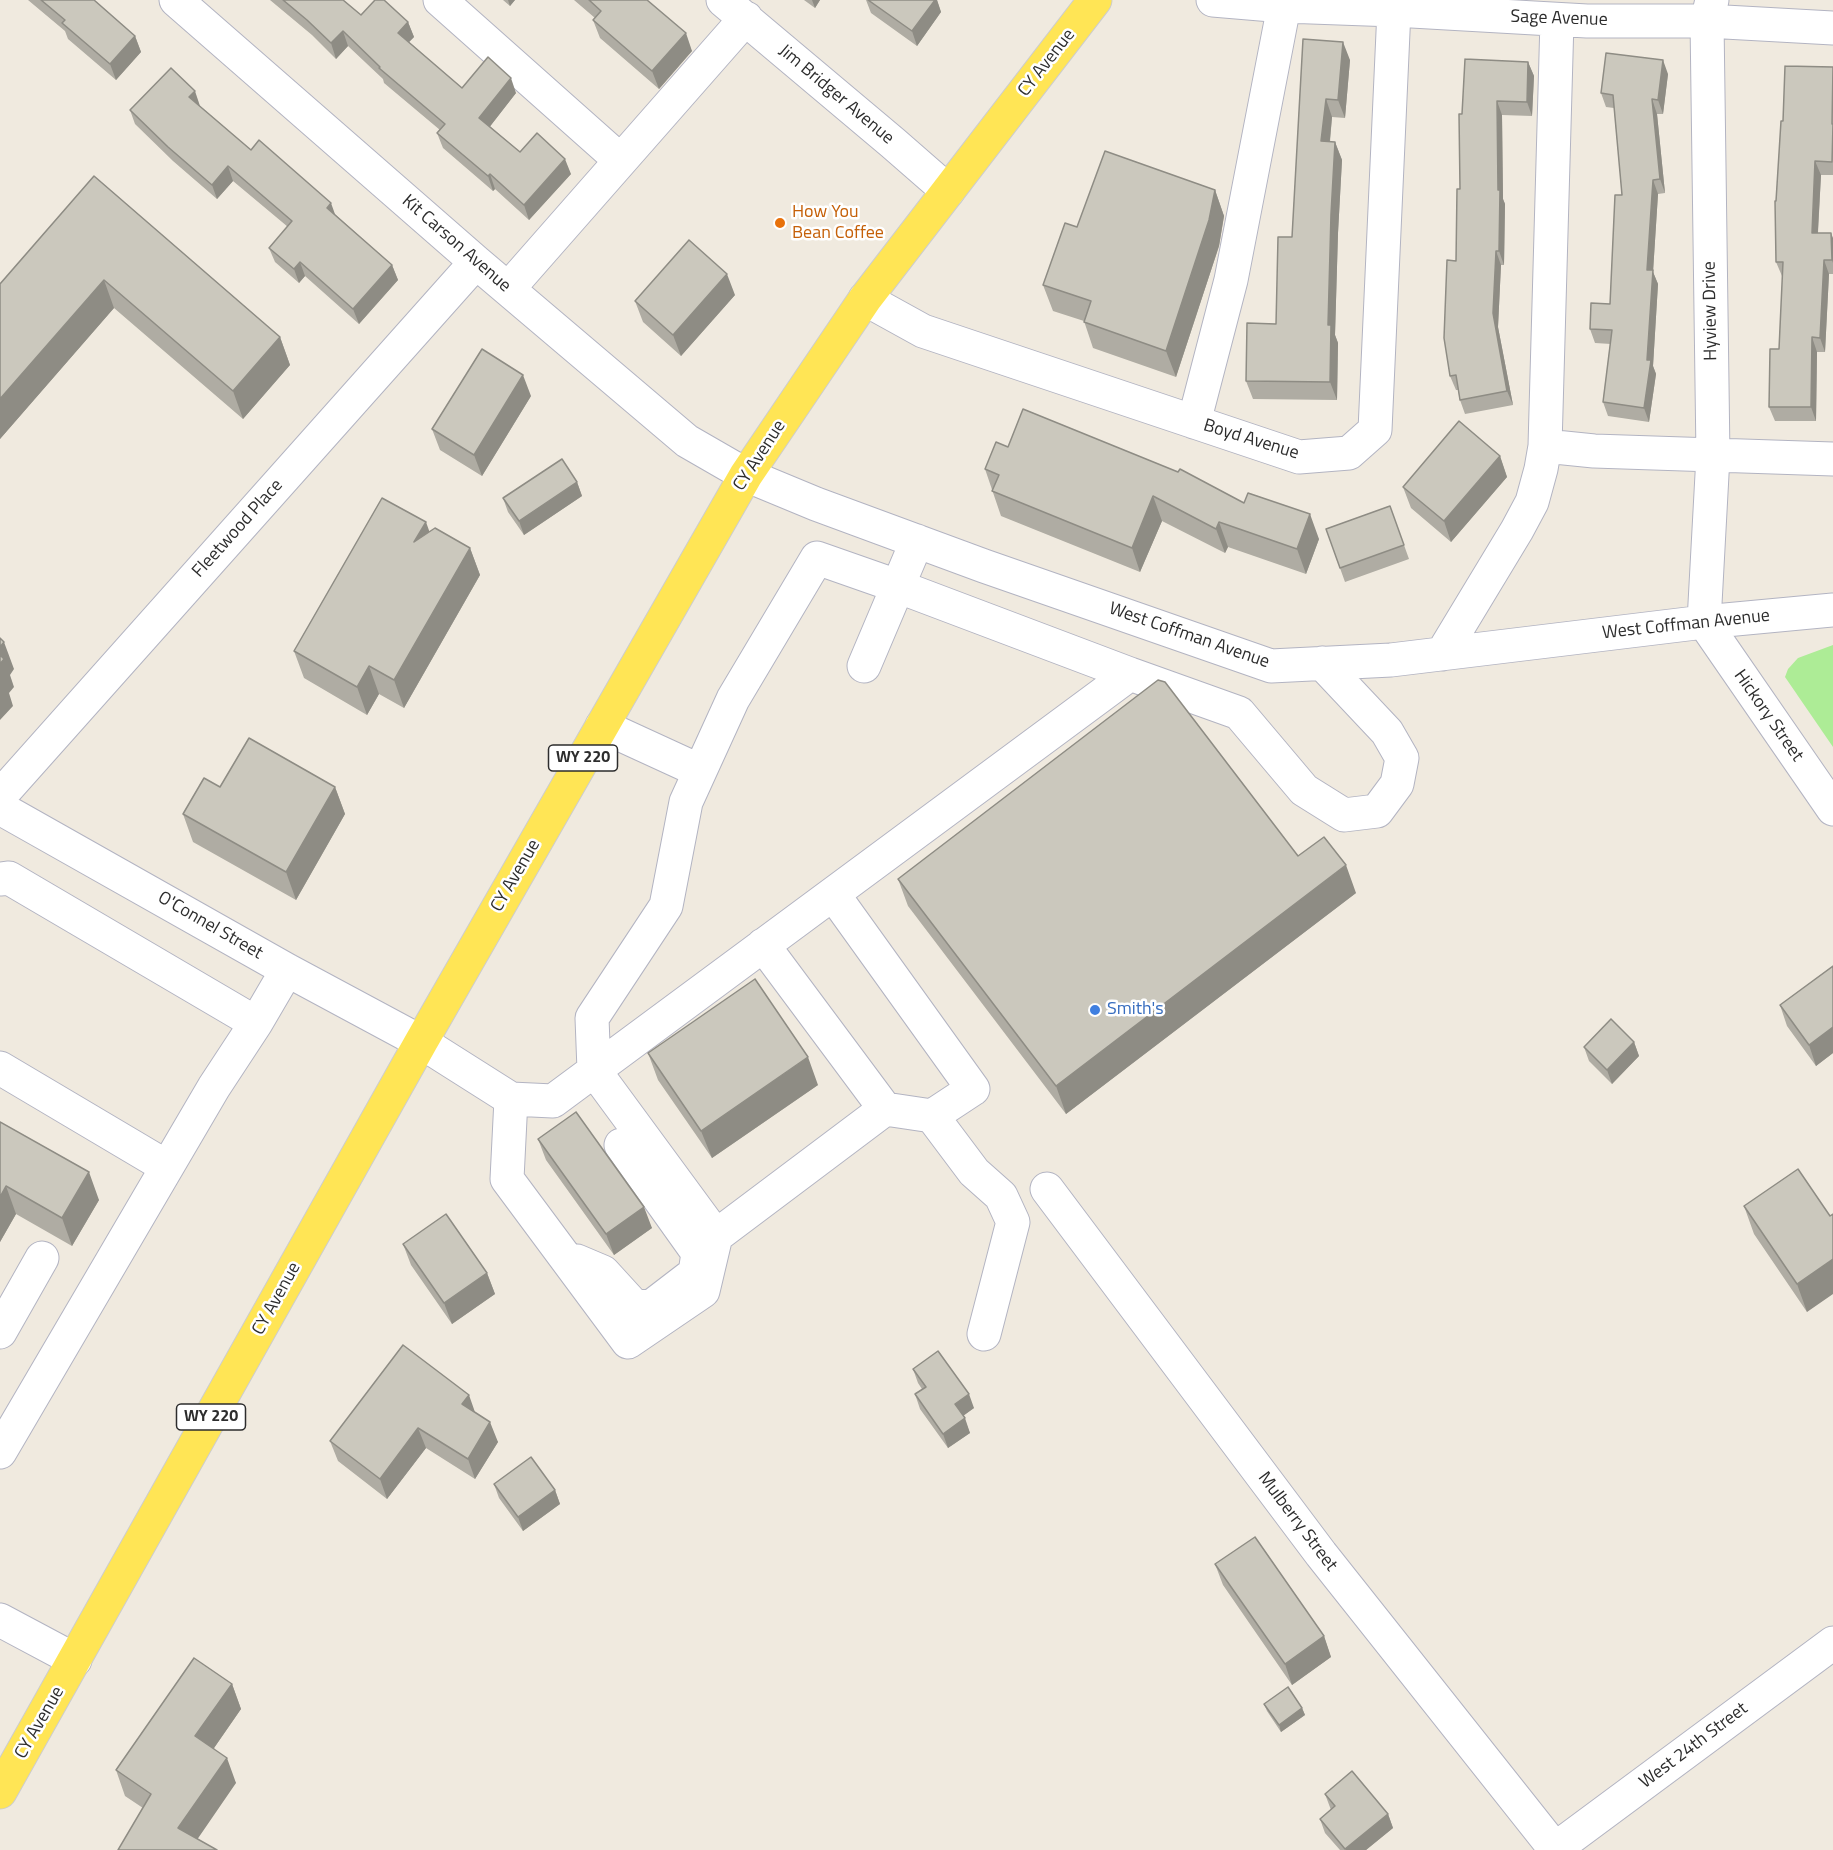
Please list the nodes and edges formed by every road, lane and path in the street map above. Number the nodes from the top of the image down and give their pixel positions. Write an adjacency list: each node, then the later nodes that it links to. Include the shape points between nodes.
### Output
1 (176, 0): 13 (street, Kit Carson Avenue)
2 (440, 0): 11 (street)
3 (1095, 0): 12 (main road, CY Avenue / WY 220)
4 (1213, 0): 5 (street, Sage Avenue)
5 (1284, 6): 7 (street, Sage Avenue); 16 (street, via 1231,280)
6 (734, 9): 11 (street); 12 (street, Jim Bridger Avenue)
7 (1394, 10): 9 (street, Sage Avenue); 16 (street, Boyd Avenue, via 1375,430 1349,453 1299,457)
8 (1709, 10): 9 (street, Sage Avenue); 10 (street, Sage Avenue); 18 (street, Hyview Drive)
9 (1578, 14): 17 (street)
10 (1833, 28)
11 (620, 160): 14 (street)
12 (948, 191): 15 (main road, CY Avenue / WY 220)
13 (476, 262): 14 (street, Kit Carson Avenue); 31 (street, Fleetwood Place)
14 (508, 289): 20 (street, Kit Carson Avenue, via 687,441)
15 (865, 299): 16 (street, Boyd Avenue, via 923,331); 20 (main road, CY Avenue / WY 220)
16 (1194, 422)
17 (1545, 446): 18 (street, via 1594,452); 25 (street, via 1532,502)
18 (1713, 456): 19 (street); 24 (street, Hyview Drive)
19 (1833, 459)
20 (746, 475): 21 (street, West Coffman Avenue); 29 (main road, CY Avenue / WY 220)
21 (917, 541): 22 (street); 26 (street, West Coffman Avenue, via 1270,666)
22 (897, 586): 27 (street); 28 (street); 30 (street, via 817,558 734,699)
23 (1833, 610): 24 (street, West Coffman Avenue)
24 (1704, 622): 25 (street, West Coffman Avenue); 33 (street, Hickory Street)
25 (1442, 654): 26 (street, West Coffman Avenue)
26 (1322, 663): 28 (street, via 1387,732 1402,758 1397,784 1377,811 1344,815 1304,790 1239,712)
27 (864, 666)
28 (1130, 674): 35 (street)
29 (602, 726): 30 (street); 39 (main road, CY Avenue / WY 220)
30 (700, 771): 41 (street, via 686,802 666,906 592,1018)
31 (0, 796)
32 (0, 808): 37 (street, O'Connel Street)
33 (1833, 809)
34 (0, 879): 38 (street, via 9,878)
35 (832, 894): 36 (street); 45 (street, via 973,1089)
36 (764, 945): 41 (street); 44 (street)
37 (287, 970): 38 (street); 39 (street, O'Connel Street)
38 (256, 1023): 46 (street)
39 (421, 1042): 42 (street, O'Connel Street); 57 (main road, CY Avenue / WY 220)
40 (0, 1068): 46 (street)
41 (594, 1070): 42 (street, via 553,1101); 43 (street)
42 (511, 1099): 49 (street, via 507,1179)
43 (621, 1108): 48 (street); 49 (street, via 616,1138 698,1253 695,1273 651,1306 634,1307 603,1272)
44 (885, 1109): 45 (street); 48 (street)
45 (932, 1116): 52 (street, via 974,1172 1001,1196 1013,1222)
46 (167, 1167): 53 (street)
47 (1047, 1189): 59 (street, Mulberry Street, via 1321,1554)
48 (716, 1236): 49 (street, via 703,1291 628,1342)
49 (564, 1256)
50 (42, 1258): 51 (street)
51 (0, 1332)
52 (984, 1334)
53 (9, 1417): 54 (street)
54 (0, 1452)
55 (0, 1620): 57 (street)
56 (1833, 1643): 59 (street, West 24th Street)
57 (75, 1660): 58 (main road, CY Avenue / WY 220)
58 (0, 1792)
59 (1555, 1849)

